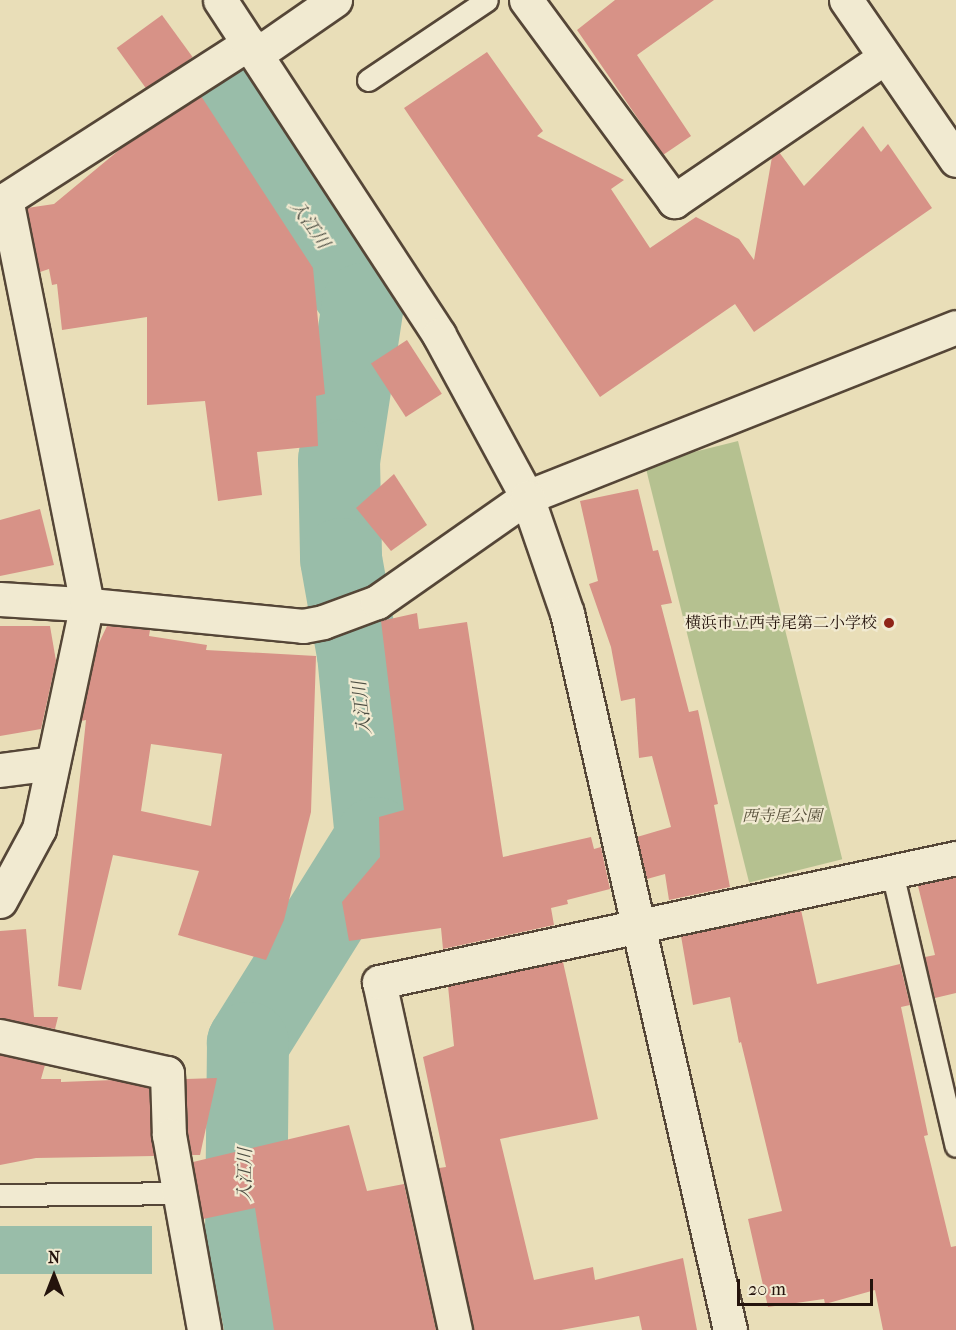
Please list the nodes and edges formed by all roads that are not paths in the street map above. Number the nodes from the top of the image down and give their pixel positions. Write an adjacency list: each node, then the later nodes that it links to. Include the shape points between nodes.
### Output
1 (220, 0): 6 (street)
2 (334, 0): 6 (street)
3 (487, 0): 8 (lane)
4 (526, 0): 7 (street, via 674,201)
5 (846, 0): 7 (street)
6 (253, 48): 10 (street); 12 (street, via 439,334)
7 (885, 57): 9 (street)
8 (368, 80)
9 (956, 160)
10 (3, 201): 14 (street)
11 (956, 327): 12 (street)
12 (527, 497): 14 (street, via 377,602 323,622 303,626); 20 (street, via 567,613)
13 (0, 599): 14 (street)
14 (87, 604): 15 (street)
15 (53, 763): 16 (street); 19 (street, via 39,828)
16 (0, 771)
17 (956, 858): 18 (street)
18 (892, 872): 20 (street); 22 (lane)
19 (0, 902)
20 (639, 926): 26 (street, via 379,982); 27 (street)
21 (0, 1036): 23 (street, via 167,1073 169,1135)
22 (956, 1146)
23 (179, 1193): 24 (lane); 25 (street)
24 (0, 1195)
25 (204, 1330)
26 (455, 1330)
27 (730, 1330)

